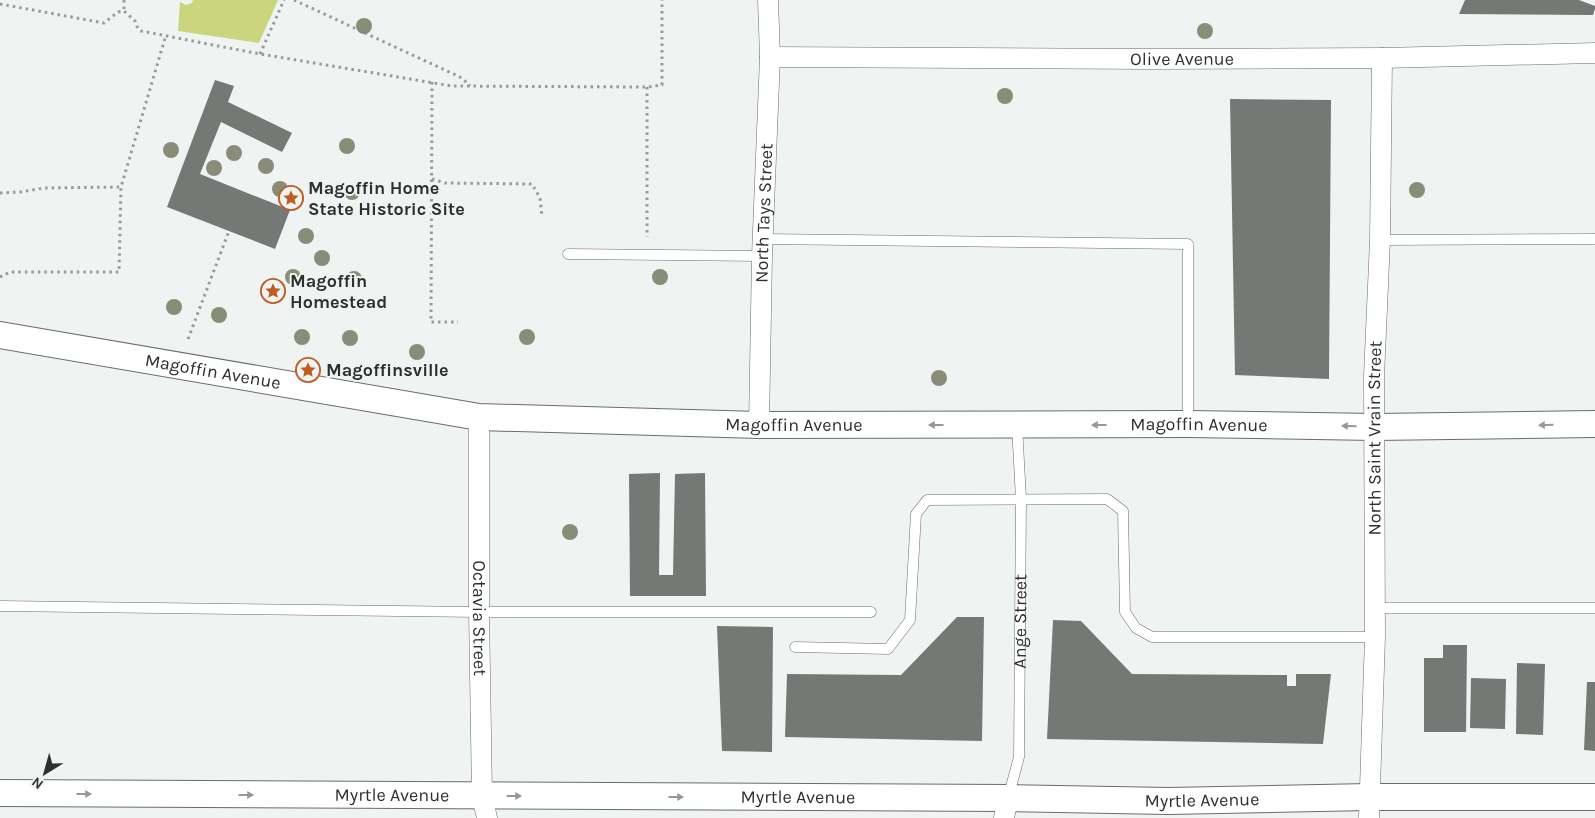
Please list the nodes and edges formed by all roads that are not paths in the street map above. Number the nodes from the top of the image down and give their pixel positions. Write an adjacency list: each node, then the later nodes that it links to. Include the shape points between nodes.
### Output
1 (768, 0): 3 (street, North Tays Street)
2 (1595, 53): 4 (street, Olive Avenue)
3 (770, 57): 4 (street, Olive Avenue); 7 (street, North Tays Street)
4 (1382, 58): 6 (street, North Saint Vrain Street)
5 (1595, 239): 6 (lane)
6 (1380, 240): 15 (street, North Saint Vrain Street)
7 (762, 248): 8 (lane); 11 (lane, via 1188,244); 13 (street, North Tays Street)
8 (568, 254)
9 (0, 336): 10 (street, Magoffin Avenue)
10 (479, 417): 13 (street, Magoffin Avenue); 20 (street, Octavia Street)
11 (1188, 424): 14 (street, Magoffin Avenue, one-way to 14); 15 (street, Magoffin Avenue, one-way to 11)
12 (1595, 424): 15 (street, Magoffin Avenue, one-way to 15)
13 (760, 425): 14 (street, Magoffin Avenue, one-way to 13)
14 (1017, 425): 16 (lane, Ange Street)
15 (1375, 427): 18 (street, North Saint Vrain Street)
16 (1021, 499): 22 (lane, via 1107,499 1123,510 1125,612 1136,628 1152,637); 23 (lane, via 927,500 916,514 910,620 888,649); 27 (lane, Ange Street, via 1019,757)
17 (0, 606): 20 (lane)
18 (1375, 608): 19 (lane); 22 (street, North Saint Vrain Street)
19 (1595, 608)
20 (479, 612): 21 (lane); 26 (street, Octavia Street)
21 (871, 612)
22 (1375, 637): 28 (street, North Saint Vrain Street)
23 (795, 647)
24 (0, 793): 26 (street, Myrtle Avenue, one-way to 26)
25 (1595, 797): 28 (street, Myrtle Avenue)
26 (485, 807): 27 (street, Myrtle Avenue, one-way to 27)
27 (1006, 808): 28 (street, Myrtle Avenue, via 1168,805)
28 (1369, 808)

